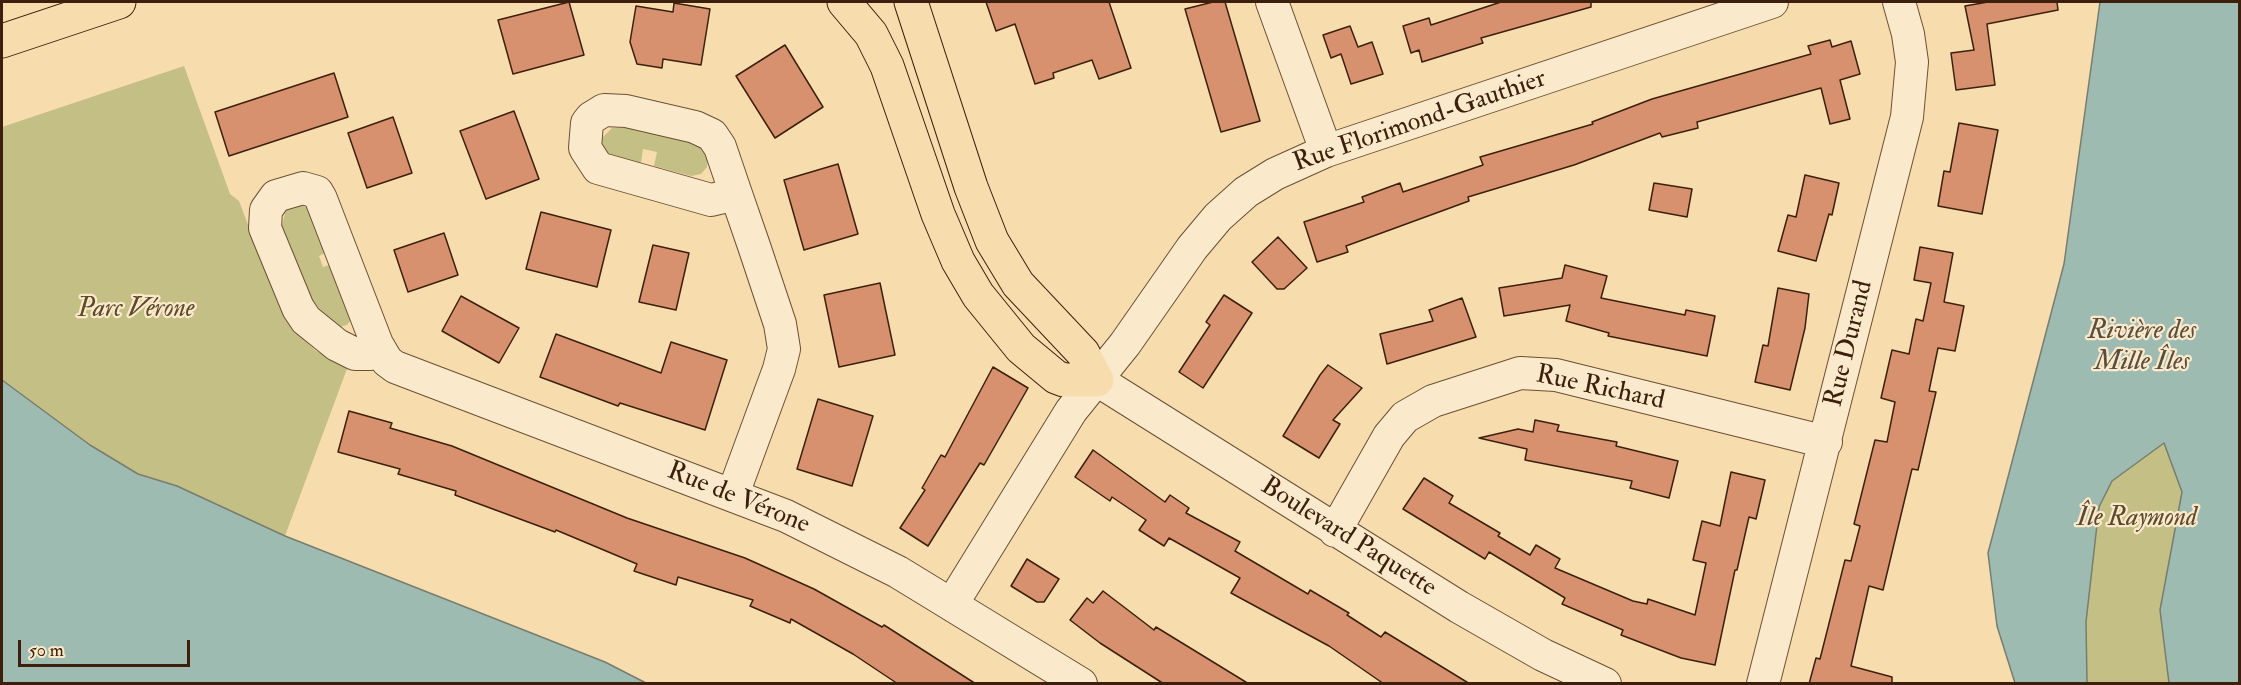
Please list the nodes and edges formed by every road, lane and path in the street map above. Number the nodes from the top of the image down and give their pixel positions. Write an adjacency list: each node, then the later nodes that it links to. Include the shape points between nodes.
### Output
1 (119, 2): 7 (highway)
2 (844, 2): 11 (highway, via 870,34 883,58 944,230 978,295 1021,348 1056,377)
3 (911, 2): 11 (highway, via 992,241 1018,284 1083,353)
4 (1272, 2): 8 (street)
5 (1772, 2): 8 (street, Rue Florimond-Gauthier)
6 (1899, 2): 12 (street, Rue Durand, via 1912,62 1908,107)
7 (2, 41)
8 (1326, 151): 11 (street, Rue Florimond-Gauthier, via 1260,182 1218,217)
9 (736, 194): 13 (street, via 780,324 784,349)
10 (380, 350): 10 (street, Rue de Vérone, via 317,192 303,188 276,196 266,210 265,228 302,314 325,337 348,351 363,354); 13 (street, Rue de Vérone, via 387,361 404,371)
11 (1097, 380): 14 (street, Boulevard Paquette); 15 (street, Rue Florimond-Gauthier, via 1071,411)
12 (1826, 442): 14 (street, Rue Richard, via 1557,375 1520,373 1433,401 1405,417 1389,436); 18 (street, Rue Durand)
13 (733, 494): 15 (street, Rue de Vérone, via 854,548)
14 (1335, 531): 17 (street, Boulevard Paquette, via 1511,638)
15 (952, 604): 16 (street, Rue de Vérone)
16 (1081, 684)
17 (1605, 684)
18 (1764, 684)

